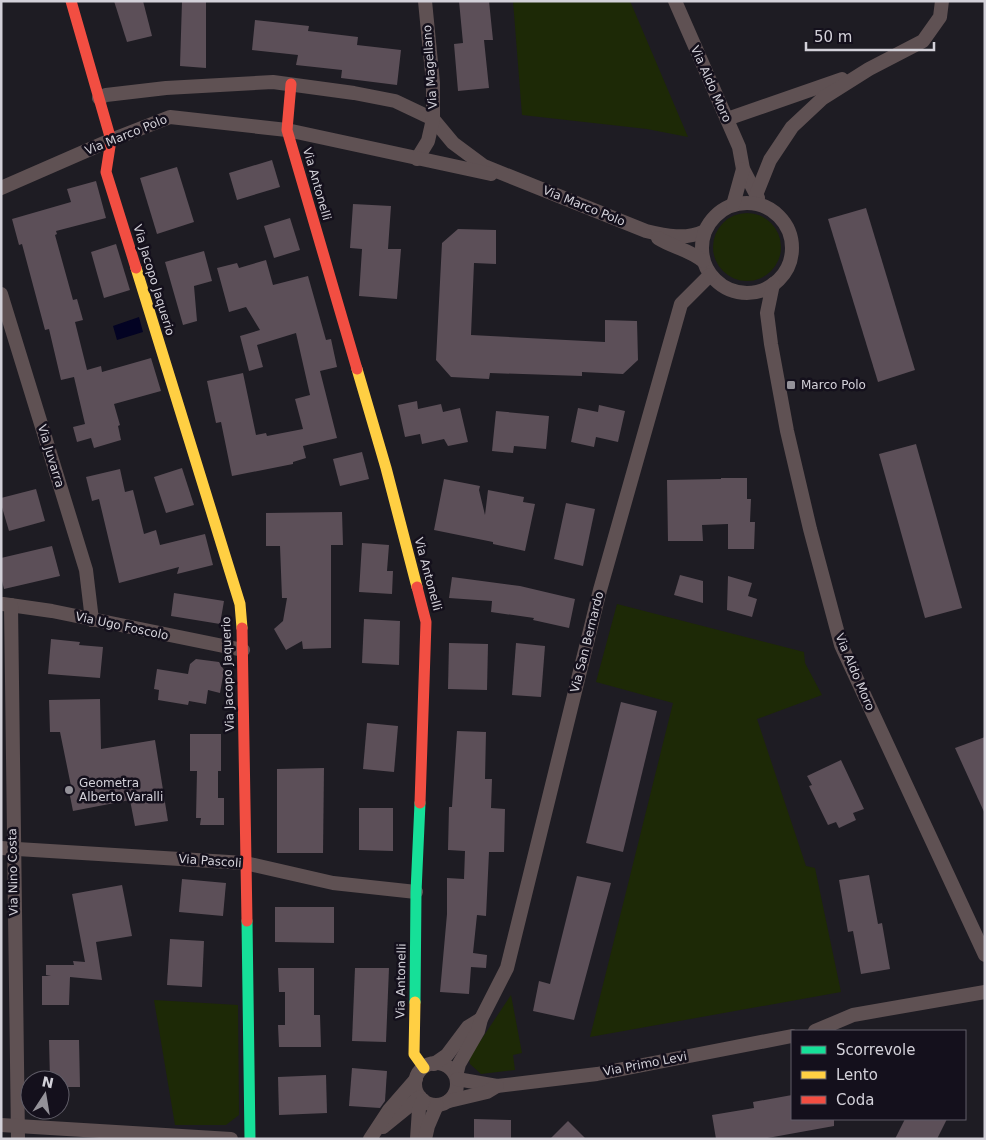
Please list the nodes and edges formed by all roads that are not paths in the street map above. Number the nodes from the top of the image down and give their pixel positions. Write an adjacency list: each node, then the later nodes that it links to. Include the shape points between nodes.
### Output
1 (71, 1): 7 (street)
2 (425, 1): 8 (street, Via Magellano)
3 (675, 1): 9 (street, Via Aldo Moro)
4 (942, 1): 5 (street, via 940,17 923,41)
5 (869, 69): 9 (street); 16 (street, via 823,98 792,127 770,160)
6 (291, 84): 7 (street, Via Marco Polo, via 273,82 166,88); 8 (street, Via Marco Polo, via 395,101); 10 (street)
7 (99, 98): 11 (street)
8 (433, 119): 12 (street, Via Magellano, via 428,141); 14 (street, Via Marco Polo, via 453,143 484,166)
9 (727, 119): 13 (street, Via Aldo Moro, via 739,147)
10 (287, 130): 11 (street, Via Marco Polo, via 170,117); 12 (street, Via Marco Polo); 31 (street, Via Antonelli, via 386,468 426,622)
11 (111, 140): 15 (street, Via Marco Polo); 28 (street, Via Jacopo Jaquerio, via 106,172 240,604)
12 (417, 159): 14 (street, Via Marco Polo)
13 (743, 169): 16 (street, Via Aldo Moro); 17 (street, Via Aldo Moro)
14 (521, 180): 18 (street, Via Marco Polo)
15 (1, 188)
16 (759, 200): 17 (street); 22 (street, via 784,221 790,234 790,262)
17 (733, 205): 19 (street, via 721,210)
18 (646, 231): 19 (street, Via Marco Polo, via 670,237 696,235); 20 (street, Via Marco Polo)
19 (704, 231): 20 (street)
20 (703, 261): 21 (street)
21 (710, 275): 23 (street, via 733,291); 34 (street, Via San Bernardo, via 681,304 600,590 507,968)
22 (774, 284): 23 (street, via 761,291); 25 (street, Via Aldo Moro)
23 (747, 293): 25 (street)
24 (1, 294): 27 (street, Via Juvarra, via 86,570)
25 (767, 313): 32 (street, Via Aldo Moro, via 787,430 841,645)
26 (6, 605): 27 (street, Via Ugo Foscolo); 29 (street, Via Nino Costa)
27 (92, 620): 28 (street, Via Ugo Foscolo)
28 (243, 650): 30 (street, Via Jacopo Jaquerio)
29 (7, 849): 30 (street, Via Pascoli); 43 (street, Via Nino Costa)
30 (245, 863): 31 (street, Via Pascoli, via 333,883); 46 (street, Via Jacopo Jaquerio)
31 (416, 892): 37 (street, Via Antonelli, via 414,1054)
32 (985, 955)
33 (985, 992): 35 (street, via 853,1015)
34 (481, 1019): 37 (street, Via San Bernardo, via 468,1027 447,1054); 38 (street, Via San Bernardo, via 478,1031 459,1064)
35 (817, 1030)
36 (791, 1036): 39 (street, Via Primo Levi, via 597,1074)
37 (424, 1070): 38 (street, via 443,1064); 40 (street, via 415,1086); 44 (street, Via San Bernardo, via 389,1110)
38 (456, 1078): 39 (street, Via Primo Levi); 41 (street, via 456,1093)
39 (497, 1086): 41 (street, Via Primo Levi, via 487,1092)
40 (421, 1099): 41 (street, via 426,1103); 44 (street); 47 (street)
41 (443, 1103): 48 (street, via 428,1126)
42 (1, 1125): 43 (street)
43 (18, 1132): 45 (street)
44 (372, 1136)
45 (232, 1139)
46 (250, 1139)
47 (417, 1139)
48 (425, 1139)

